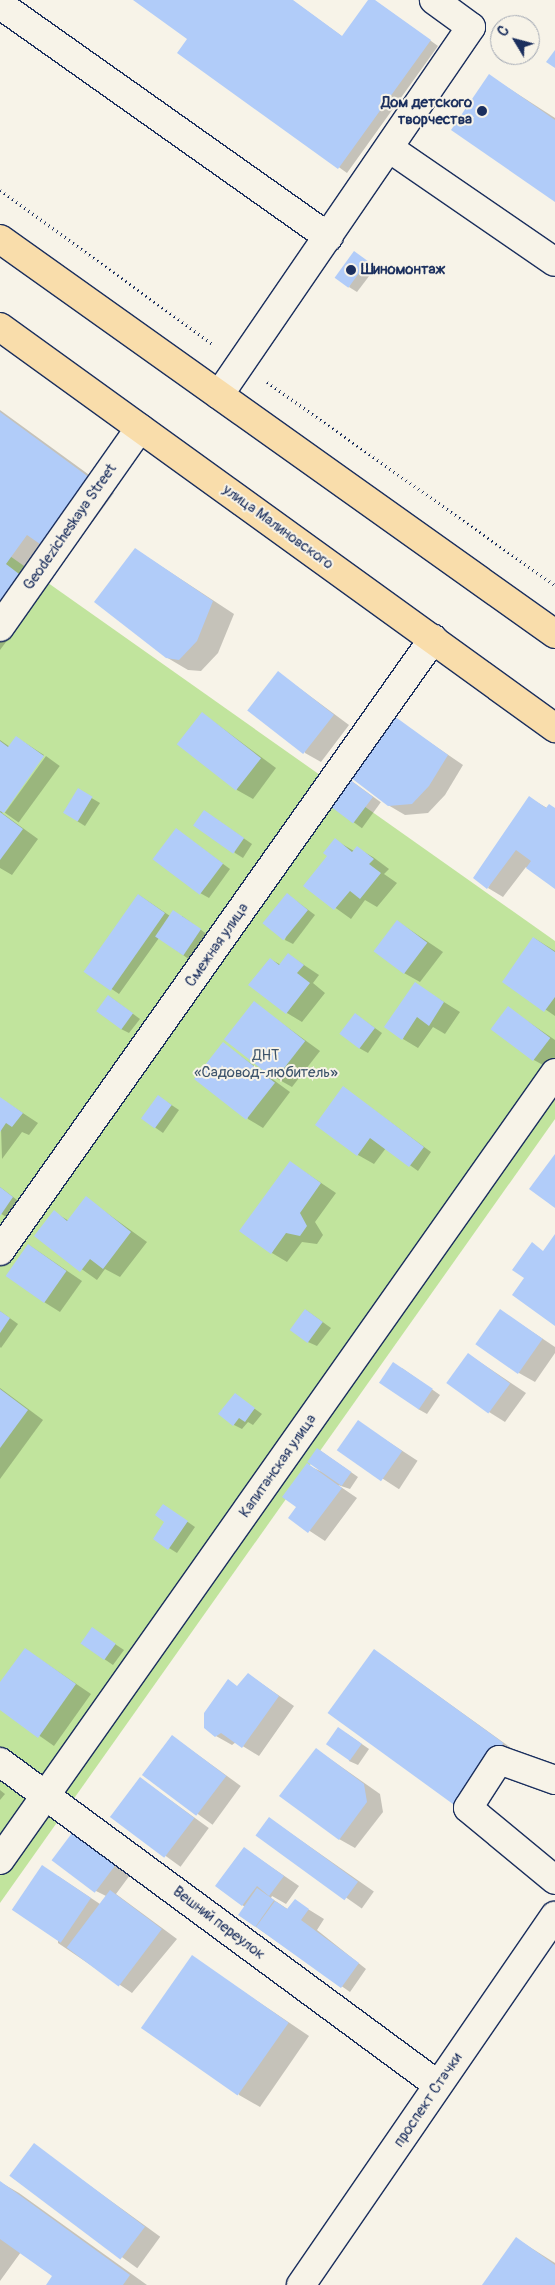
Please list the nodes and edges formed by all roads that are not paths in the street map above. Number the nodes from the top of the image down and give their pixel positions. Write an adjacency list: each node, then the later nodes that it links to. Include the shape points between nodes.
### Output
1 (434, 0): 3 (street, via 471,27)
2 (3, 5): 4 (street)
3 (389, 148): 4 (street); 6 (street)
4 (328, 238): 8 (street)
5 (0, 239): 8 (highway)
6 (555, 262)
7 (0, 327): 9 (highway, улица Малиновского)
8 (220, 395): 11 (highway)
9 (140, 428): 10 (street, Geodezicheskaya Street); 12 (highway, улица Малиновского)
10 (0, 628)
11 (555, 634)
12 (433, 639): 13 (highway, улица Малиновского); 15 (street, Смежная улица)
13 (555, 728)
14 (555, 1073): 18 (street, Капитанская улица)
15 (0, 1251)
16 (0, 1762): 18 (street, Вешний переулок)
17 (555, 1780): 20 (street, via 499,1760 468,1808)
18 (46, 1795): 19 (street, Капитанская улица); 22 (street, Вешний переулок)
19 (0, 1860)
20 (555, 1880)
21 (555, 1916): 22 (street, проспект Стачки)
22 (438, 2086): 23 (street, проспект Стачки)
23 (301, 2285)

